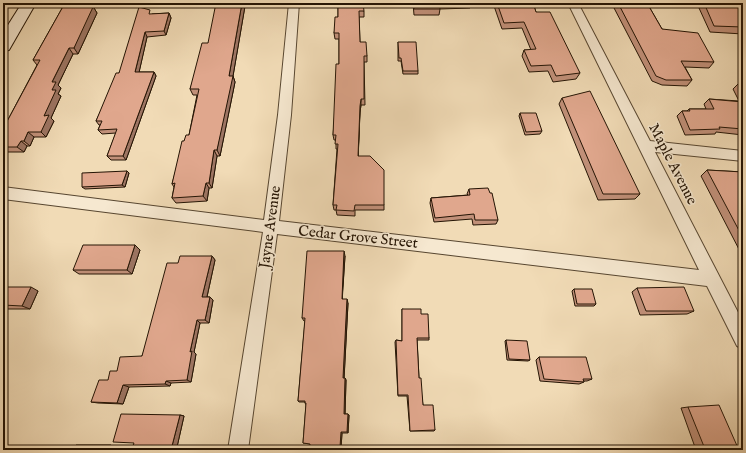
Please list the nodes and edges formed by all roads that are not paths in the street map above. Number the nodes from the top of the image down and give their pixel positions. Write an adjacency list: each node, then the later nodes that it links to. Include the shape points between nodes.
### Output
1 (29, 3): 6 (street)
2 (294, 3): 10 (street, Jayne Avenue, via 290,67)
3 (573, 3): 7 (street, Maple Avenue)
4 (688, 3): 5 (street)
5 (743, 7)
6 (3, 46)
7 (646, 146): 8 (street); 11 (street, Maple Avenue)
8 (743, 156)
9 (3, 193): 10 (street, Cedar Grove Street)
10 (271, 227): 11 (street, Cedar Grove Street); 13 (street, Jayne Avenue)
11 (713, 279): 12 (street, Maple Avenue)
12 (743, 340)
13 (238, 450)

